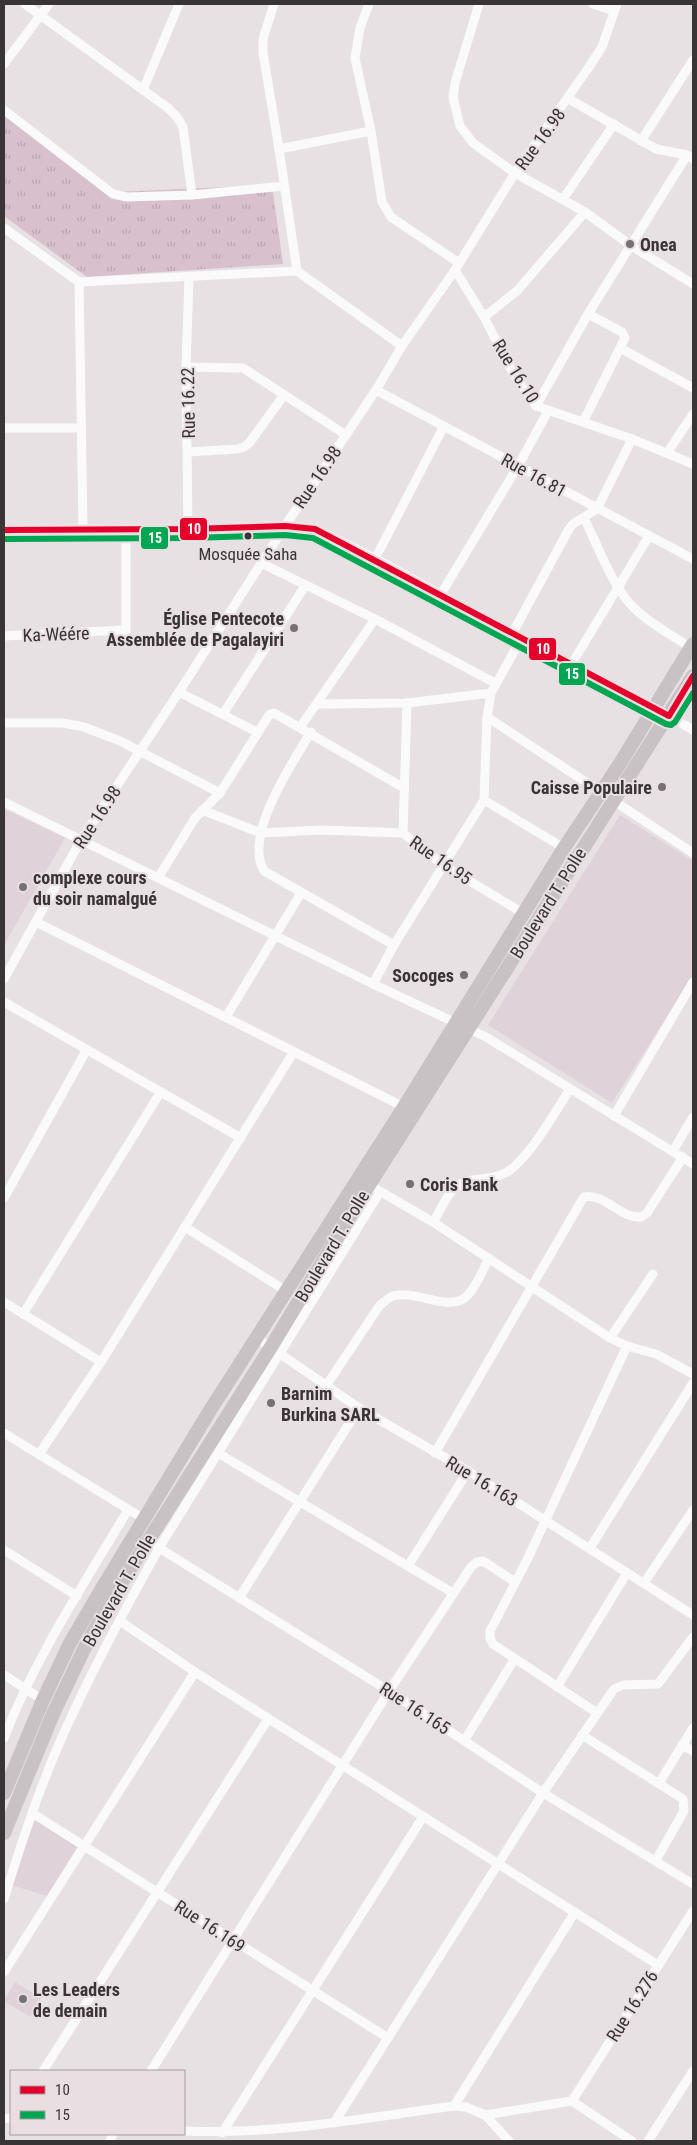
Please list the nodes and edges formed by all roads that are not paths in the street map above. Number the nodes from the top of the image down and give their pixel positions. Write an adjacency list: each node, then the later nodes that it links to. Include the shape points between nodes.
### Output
1 (24, 4): 9 (street)
2 (49, 4): 9 (street)
3 (179, 4): 14 (street)
4 (274, 4): 20 (street, via 263,39 263,54)
5 (368, 4): 18 (street, Rue 16.10, via 355,58)
6 (479, 4): 22 (street, via 453,97 460,126 473,143)
7 (593, 4): 8 (street)
8 (616, 8): 15 (street, Rue 16.98, via 602,47)
9 (41, 16): 11 (street); 14 (street)
10 (693, 60): 12 (street)
11 (4, 64)
12 (684, 75): 13 (street); 19 (street)
13 (693, 80)
14 (143, 90): 24 (street, via 168,108 183,127)
15 (569, 99): 17 (street); 22 (street, Rue 16.98)
16 (4, 110): 24 (street, via 112,194 126,197)
17 (614, 124): 19 (street); 25 (street)
18 (371, 131): 20 (street); 29 (street, Rue 16.10, via 382,202 391,217)
19 (641, 141): 21 (street)
20 (279, 148): 23 (street)
21 (690, 157): 28 (street)
22 (515, 173): 25 (street); 29 (street, Rue 16.98)
23 (284, 186): 24 (street); 30 (street)
24 (192, 194)
25 (563, 199): 26 (street)
26 (585, 212): 28 (street); 35 (street, via 517,291)
27 (4, 228): 32 (street)
28 (630, 245): 33 (street); 34 (street)
29 (457, 266): 35 (street, Rue 16.10); 36 (street, Rue 16.98)
30 (297, 271): 31 (street); 36 (street)
31 (189, 278): 32 (street); 38 (street, Rue 16.22)
32 (80, 282): 48 (street)
33 (693, 284)
34 (588, 314): 37 (street, via 624,334); 42 (street)
35 (484, 317): 42 (street, Rue 16.10, via 513,373)
36 (402, 346): 40 (street, Rue 16.98)
37 (620, 348): 39 (street); 45 (street)
38 (186, 367): 41 (street, via 243,368); 51 (street, Rue 16.22)
39 (693, 388)
40 (376, 390): 46 (street, Rue 16.81); 49 (street, Rue 16.98)
41 (284, 395): 49 (street); 51 (street, via 244,447)
42 (536, 406): 43 (street, Rue 16.10)
43 (548, 411): 45 (street, Rue 16.10); 54 (street)
44 (693, 414): 52 (street)
45 (583, 422): 50 (street, Rue 16.10)
46 (444, 426): 54 (street, Rue 16.81); 63 (street)
47 (4, 428): 48 (street)
48 (81, 428): 58 (street)
49 (346, 434): 57 (street, Rue 16.98)
50 (632, 439): 52 (street, Rue 16.10); 55 (street)
51 (189, 452): 60 (street, Rue 16.22)
52 (667, 453): 53 (street, Rue 16.10)
53 (693, 464)
54 (518, 466): 55 (street, Rue 16.81); 68 (street)
55 (597, 509): 56 (street); 62 (street, Rue 16.81)
56 (584, 518): 67 (street); 71 (street, via 569,529)
57 (285, 526): 60 (street); 63 (street, via 316,529); 65 (street, Rue 16.98)
58 (83, 529): 59 (street); 61 (street)
59 (126, 529): 60 (street); 70 (street, Ka-Wéére, via 126,630)
60 (188, 529)
61 (4, 530)
62 (650, 536): 64 (street, Rue 16.81); 67 (street)
63 (376, 559): 68 (street)
64 (693, 559)
65 (261, 564): 66 (street); 76 (street, Rue 16.98)
66 (305, 586): 69 (street); 81 (street)
67 (618, 588): 72 (street, via 634,608); 73 (street)
68 (441, 594): 71 (street)
69 (375, 619): 75 (street); 79 (street)
70 (4, 636)
71 (516, 636): 73 (street); 75 (street)
72 (692, 646): 80 (highway, Boulevard T. Polle)
73 (571, 665): 80 (street)
74 (693, 676): 82 (highway, Boulevard T. Polle)
75 (495, 683): 77 (street)
76 (179, 692): 81 (street); 89 (street, Rue 16.98)
77 (491, 693): 78 (street); 83 (street)
78 (407, 703): 79 (street); 90 (street)
79 (318, 704): 85 (street)
80 (654, 708): 82 (street); 91 (highway, Boulevard T. Polle)
81 (223, 714): 87 (street)
82 (669, 716): 86 (street); 94 (highway, Boulevard T. Polle)
83 (487, 717): 91 (street); 93 (street)
84 (4, 723): 89 (street, via 63,723 84,727)
85 (301, 726): 87 (street, via 274,713); 88 (street)
86 (693, 730)
87 (257, 732): 92 (street)
88 (310, 732): 90 (street); 97 (street, via 272,801)
89 (140, 753): 92 (street); 99 (street, Rue 16.98)
90 (404, 788): 98 (street)
91 (601, 792): 100 (highway, Boulevard T. Polle)
92 (220, 793): 96 (street)
93 (484, 800): 100 (street); 102 (street)
94 (614, 801): 101 (street); 115 (highway, Boulevard T. Polle)
95 (4, 802): 99 (street)
96 (202, 810): 97 (street); 103 (street)
97 (261, 832): 98 (street, Rue 16.95); 104 (street, via 260,859 264,872)
98 (403, 833): 102 (street, Rue 16.95)
99 (81, 840): 103 (street); 106 (street, Rue 16.98)
100 (564, 848): 105 (highway, Boulevard T. Polle)
101 (693, 853)
102 (443, 865): 105 (street, Rue 16.95); 108 (street)
103 (158, 878): 107 (street)
104 (301, 893): 107 (street); 108 (street)
105 (523, 914): 114 (highway, Boulevard T. Polle)
106 (36, 922): 109 (street, Rue 16.98); 113 (street)
107 (275, 936): 111 (street); 113 (street)
108 (394, 945): 111 (street)
109 (4, 978)
110 (693, 982): 121 (street)
111 (372, 984): 114 (street)
112 (4, 1002): 116 (street)
113 (226, 1017): 117 (street)
114 (455, 1023): 115 (street); 120 (highway, Boulevard T. Polle)
115 (469, 1029): 118 (street); 127 (highway, Boulevard T. Polle)
116 (86, 1051): 119 (street); 128 (street)
117 (293, 1053): 120 (street); 123 (street)
118 (570, 1089): 121 (street); 129 (street, via 514,1167 503,1175 473,1180 453,1189)
119 (160, 1093): 123 (street); 136 (street)
120 (404, 1107): 134 (highway, Boulevard T. Polle)
121 (614, 1116): 124 (street)
122 (693, 1117): 124 (street)
123 (241, 1138): 130 (street)
124 (673, 1151): 125 (street)
125 (683, 1157): 126 (street); 133 (street, via 641,1217 631,1216 594,1197 584,1198)
126 (693, 1164)
127 (375, 1188): 129 (street); 140 (highway, Boulevard T. Polle)
128 (4, 1198)
129 (433, 1222): 131 (street)
130 (185, 1227): 134 (street); 141 (street)
131 (490, 1258): 133 (street); 144 (street, via 468,1296 460,1301 451,1303 402,1294 391,1296 380,1305)
132 (653, 1274): 138 (street)
133 (532, 1286): 138 (street); 148 (street)
134 (286, 1291): 137 (highway, Boulevard T. Polle)
135 (4, 1302): 136 (street)
136 (23, 1314): 141 (street)
137 (257, 1338): 140 (street, Rue 16.163); 154 (highway, Boulevard T. Polle)
138 (610, 1338): 139 (street)
139 (627, 1346): 142 (street, via 656,1354); 155 (street)
140 (276, 1350): 144 (street, Rue 16.163); 147 (street); 157 (highway, Boulevard T. Polle)
141 (101, 1362): 149 (street)
142 (693, 1374)
143 (693, 1383): 158 (street)
144 (326, 1386): 145 (street, Rue 16.163)
145 (359, 1408): 148 (street, Rue 16.163); 151 (street)
146 (4, 1432): 149 (street)
147 (218, 1453): 151 (street); 157 (street)
148 (435, 1453): 150 (street, Rue 16.163)
149 (40, 1454): 152 (street)
150 (468, 1471): 155 (street, Rue 16.163); 160 (street)
151 (300, 1501): 160 (street); 166 (street)
152 (128, 1510): 154 (street); 165 (street)
153 (693, 1510): 163 (street)
154 (144, 1519): 156 (highway, Boulevard T. Polle)
155 (545, 1520): 158 (street, Rue 16.163); 162 (street)
156 (135, 1534): 157 (street, Rue 16.165); 176 (highway, Boulevard T. Polle, via 70,1643)
157 (153, 1545): 166 (street, Rue 16.165); 168 (street); 191 (highway, Boulevard T. Polle, via 114,1593 84,1649 53,1714)
158 (590, 1548): 161 (street, Rue 16.163)
159 (4, 1550): 165 (street)
160 (408, 1566): 164 (street)
161 (627, 1573): 163 (street, Rue 16.163); 173 (street)
162 (515, 1582): 164 (street, via 483,1561 477,1562); 170 (street, via 490,1631 493,1644)
163 (644, 1583): 167 (street, Rue 16.163)
164 (453, 1593): 175 (street)
165 (77, 1596): 174 (street)
166 (239, 1598): 175 (street, Rue 16.165)
167 (693, 1615)
168 (120, 1621): 171 (street); 189 (street, via 75,1708)
169 (693, 1637): 177 (street, via 658,1684 618,1686)
170 (514, 1660): 173 (street); 182 (street)
171 (195, 1672): 178 (street); 192 (street)
172 (4, 1675): 174 (street)
173 (557, 1687): 177 (street)
174 (26, 1689): 176 (street); 181 (street)
175 (389, 1691): 182 (street, Rue 16.165); 185 (street)
176 (43, 1700): 187 (highway, Boulevard T. Polle)
177 (597, 1713): 180 (street)
178 (268, 1719): 185 (street); 196 (street)
179 (693, 1728): 183 (street)
180 (582, 1735): 186 (street); 188 (street)
181 (4, 1738)
182 (464, 1740): 188 (street, Rue 16.165)
183 (682, 1745): 184 (street); 186 (street)
184 (693, 1751)
185 (342, 1766): 190 (street); 200 (street)
186 (659, 1783): 193 (street, via 683,1799 685,1804)
187 (4, 1793)
188 (543, 1793): 193 (street, Rue 16.165); 194 (street)
189 (32, 1813): 192 (street, Rue 16.169); 197 (street)
190 (423, 1817): 194 (street); 203 (street)
191 (4, 1833)
192 (84, 1846): 196 (street, Rue 16.169); 202 (street)
193 (656, 1860): 195 (street, Rue 16.165)
194 (498, 1864): 199 (street); 204 (street)
195 (693, 1884)
196 (157, 1892): 200 (street, Rue 16.169); 205 (street)
197 (4, 1899)
198 (693, 1911): 201 (street, Rue 16.276)
199 (575, 1912): 201 (street); 209 (street)
200 (234, 1941): 203 (street, Rue 16.169); 206 (street)
201 (658, 1966): 208 (street, Rue 16.276)
202 (4, 1972)
203 (311, 1991): 204 (street, Rue 16.169); 213 (street)
204 (388, 2038): 211 (street)
205 (44, 2070)
206 (152, 2070)
207 (692, 2075): 217 (street)
208 (572, 2101): 210 (street); 216 (street)
209 (454, 2106): 210 (street); 211 (street)
210 (485, 2115): 215 (street)
211 (334, 2123): 213 (street)
212 (185, 2131): 214 (street)
213 (222, 2132): 214 (street)
214 (209, 2137)
215 (509, 2141)
216 (632, 2141)
217 (648, 2141)

